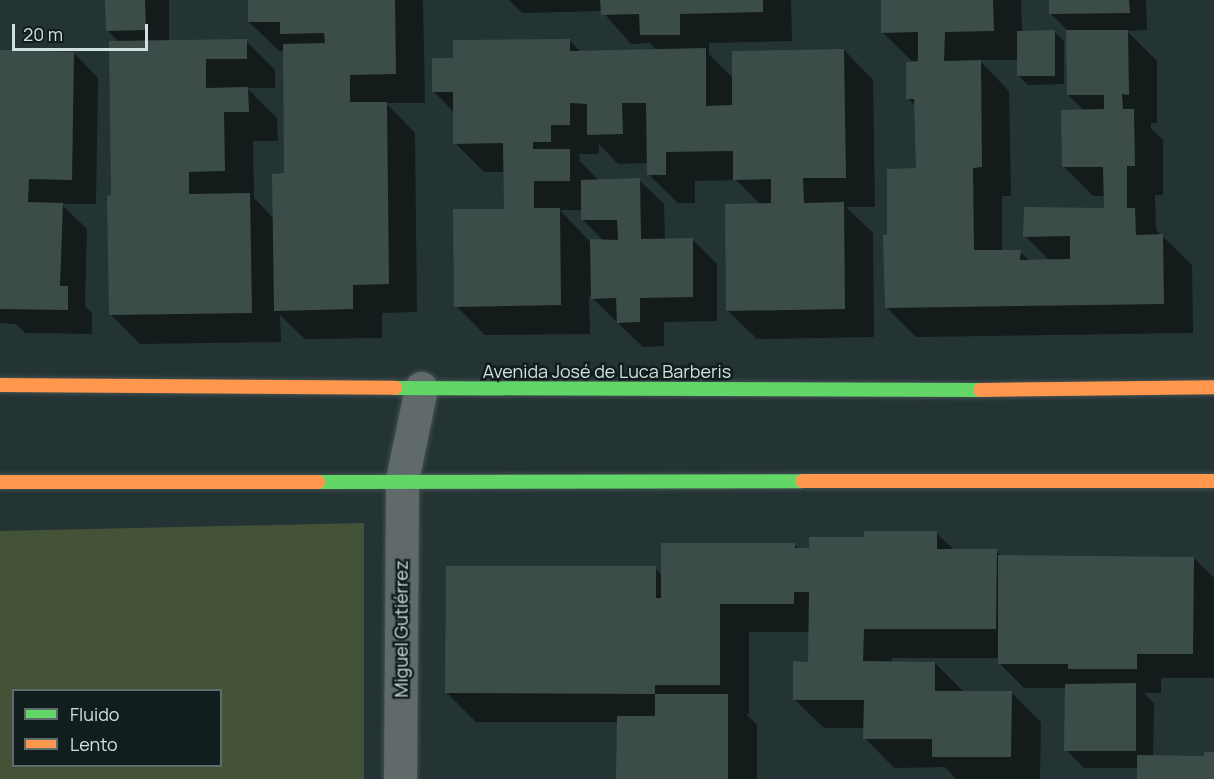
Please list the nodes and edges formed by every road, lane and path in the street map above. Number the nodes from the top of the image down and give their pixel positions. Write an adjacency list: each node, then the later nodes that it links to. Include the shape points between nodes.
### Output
1 (0, 385): 3 (main road, Avenida José de Luca Barberis)
2 (1214, 387): 3 (main road, Avenida José de Luca Barberis, via 870,392)
3 (421, 388): 4 (street, Miguel Gutiérrez)
4 (402, 480): 5 (main road); 6 (main road); 7 (street, Miguel Gutiérrez)
5 (1214, 481)
6 (0, 482)
7 (400, 779)

